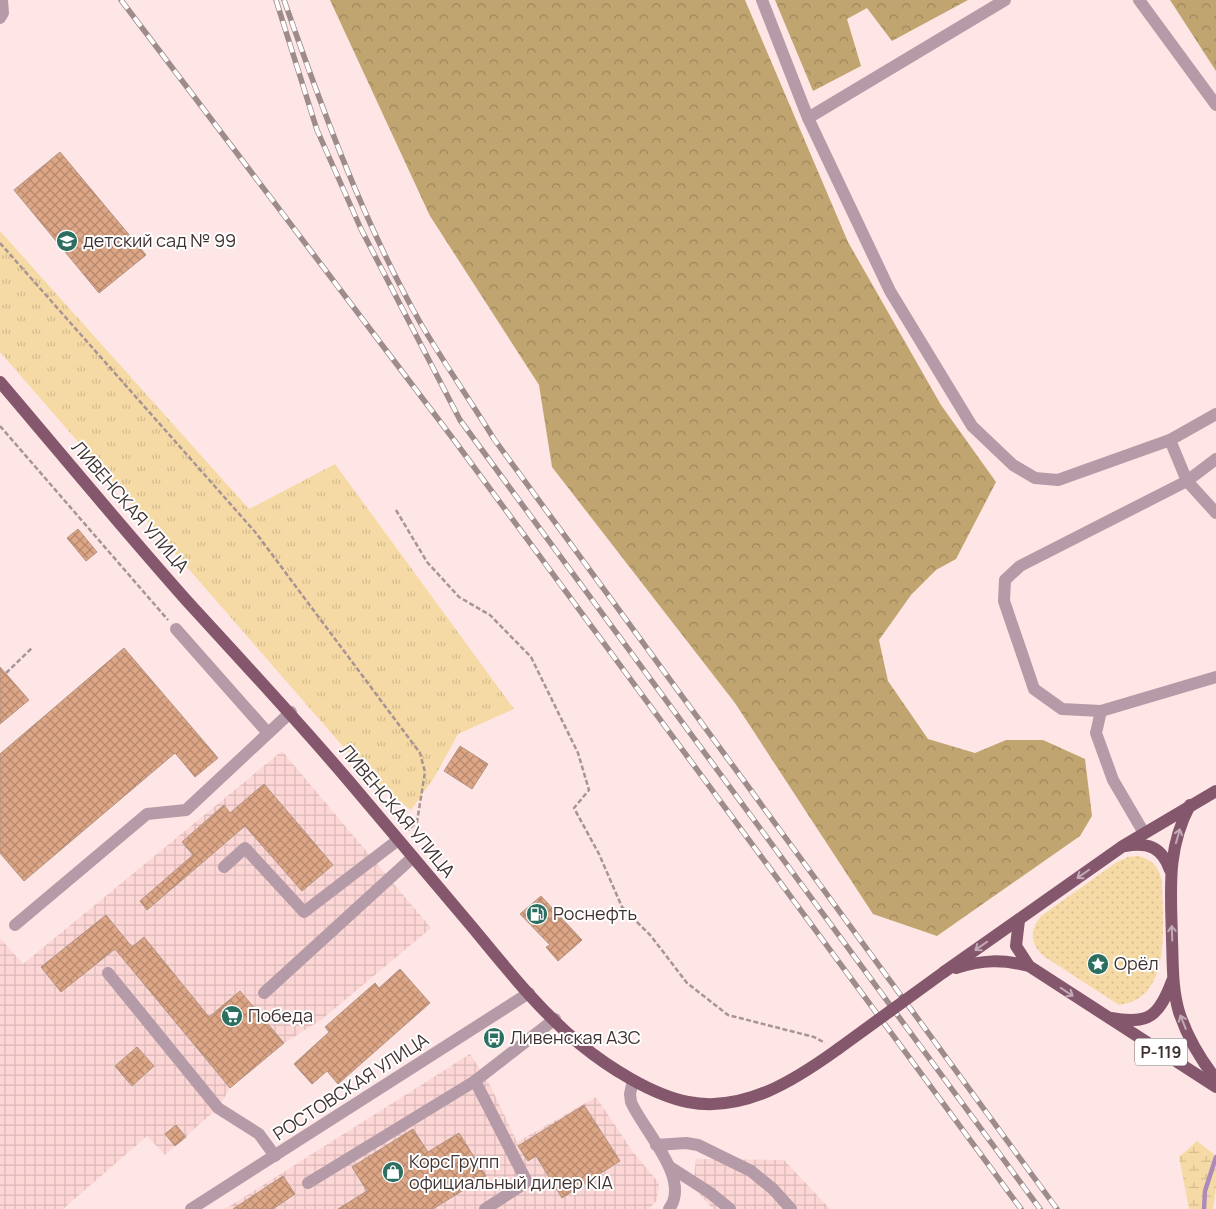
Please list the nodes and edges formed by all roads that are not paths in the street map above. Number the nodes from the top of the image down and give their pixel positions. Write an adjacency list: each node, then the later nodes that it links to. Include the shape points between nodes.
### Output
1 (2, 0): 5 (street, via 4,13)
2 (762, 0): 7 (street)
3 (1005, 0): 7 (street)
4 (1139, 0): 6 (street)
5 (0, 18)
6 (1216, 105)
7 (808, 118): 10 (street, via 890,291 972,426 1013,465 1035,478 1058,480)
8 (0, 382): 17 (main road, ЛИВЕНСКАЯ УЛИЦА, via 188,601)
9 (1216, 414): 10 (street)
10 (1170, 440): 12 (street)
11 (1216, 459): 12 (street)
12 (1186, 481): 13 (street); 16 (street, via 1020,566 1006,580 1004,601 1034,688 1062,709)
13 (1216, 514)
14 (176, 629): 18 (street)
15 (1216, 677): 16 (street)
16 (1100, 711): 21 (street, via 1096,733 1113,780)
17 (291, 712): 18 (street); 22 (main road, ЛИВЕНСКАЯ УЛИЦА)
18 (268, 733): 28 (street, via 186,810 147,814)
19 (1216, 791): 20 (main road)
20 (1192, 803): 21 (main road); 26 (main road, one-way to 20, via 1177,836)
21 (1144, 833): 23 (main road)
22 (398, 840): 24 (main road, ЛИВЕНСКАЯ УЛИЦА); 25 (street, via 304,912 245,848)
23 (1123, 846): 26 (main road, via 1136,844 1158,850 1166,858); 27 (main road, one-way to 27)
24 (413, 857): 33 (street); 34 (main road, ЛИВЕНСКАЯ УЛИЦА)
25 (224, 867)
26 (1170, 870): 32 (main road, Р-119, one-way to 26)
27 (1019, 920): 29 (main road, Р-119, via 1016,946); 30 (main road, ЛИВЕНСКАЯ УЛИЦА, one-way to 30)
28 (15, 926)
29 (1029, 966): 30 (main road, Р-119, via 986,960); 35 (main road, Р-119, one-way to 35)
30 (944, 972): 38 (main road, ЛИВЕНСКАЯ УЛИЦА, bridge, via 800,1077 743,1100 721,1104 688,1102)
31 (108, 973): 42 (street, via 218,1108 259,1134)
32 (1172, 981): 35 (main road, Р-119, via 1164,1002 1150,1017 1133,1022); 37 (main road, Р-119, one-way to 32, via 1191,1041)
33 (264, 993)
34 (529, 993): 36 (main road, ЛИВЕНСКАЯ УЛИЦА); 42 (street, РОСТОВСКАЯ УЛИЦА)
35 (1106, 1017): 40 (main road, Р-119)
36 (555, 1019): 38 (main road, ЛИВЕНСКАЯ УЛИЦА, via 578,1043); 39 (street)
37 (1216, 1079)
38 (633, 1080): 41 (street, via 630,1102)
39 (475, 1081): 44 (street); 46 (street, via 527,1182)
40 (1216, 1087)
41 (656, 1145): 43 (street); 49 (street, via 698,1145 750,1171 774,1189)
42 (275, 1156): 45 (street, РОСТОВСКАЯ УЛИЦА)
43 (670, 1167): 47 (street, via 676,1194); 48 (street)
44 (308, 1183)
45 (191, 1209)
46 (485, 1209)
47 (669, 1209)
48 (730, 1209)
49 (791, 1209)

